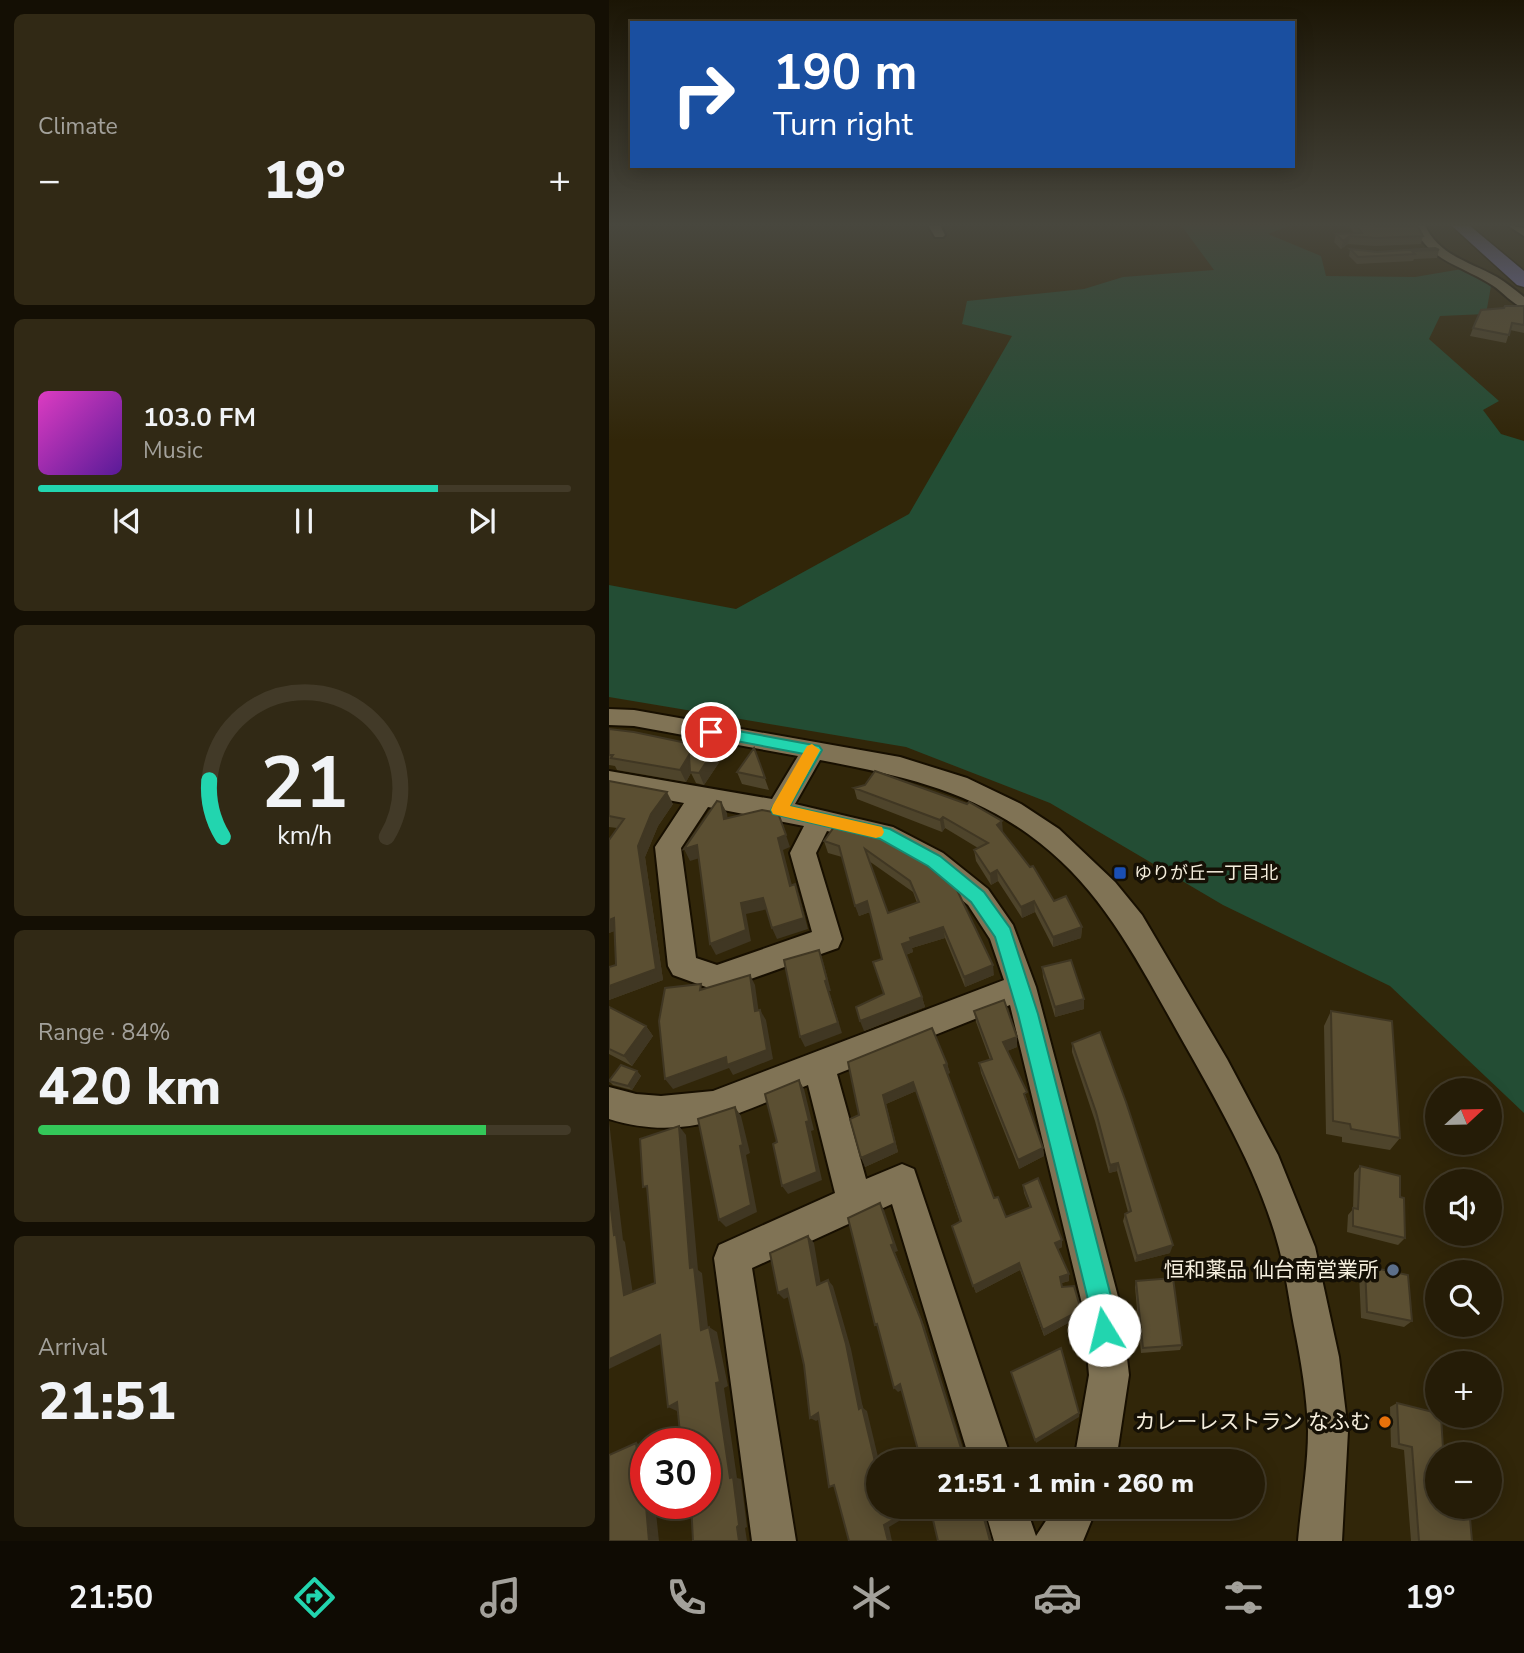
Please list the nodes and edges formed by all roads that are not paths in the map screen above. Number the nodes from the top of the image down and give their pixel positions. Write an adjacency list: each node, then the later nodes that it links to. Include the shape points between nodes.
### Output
1 (609, 717): 2 (street)
2 (814, 750): 5 (street); 18 (street, via 900,766 958,785 1012,811 1050,836 1132,924 1266,1167 1297,1247 1320,1357 1328,1431)
3 (609, 780): 4 (street)
4 (702, 796): 5 (street); 6 (street, via 668,847 683,967 717,978 828,939 803,853)
5 (779, 810): 6 (street)
6 (820, 819): 7 (street, via 884,834 934,861 978,897 1003,934)
7 (1021, 987): 8 (street); 12 (street, via 1102,1308 1109,1375)
8 (819, 1065): 9 (street, via 713,1107 666,1114); 10 (street)
9 (609, 1103)
10 (855, 1202): 11 (street, via 902,1181); 15 (street, via 732,1258)
11 (987, 1449)
12 (1097, 1449)
13 (1009, 1519): 16 (street)
14 (1071, 1519): 17 (street)
15 (774, 1541)
16 (1016, 1541)
17 (1056, 1541)
18 (1320, 1541)

